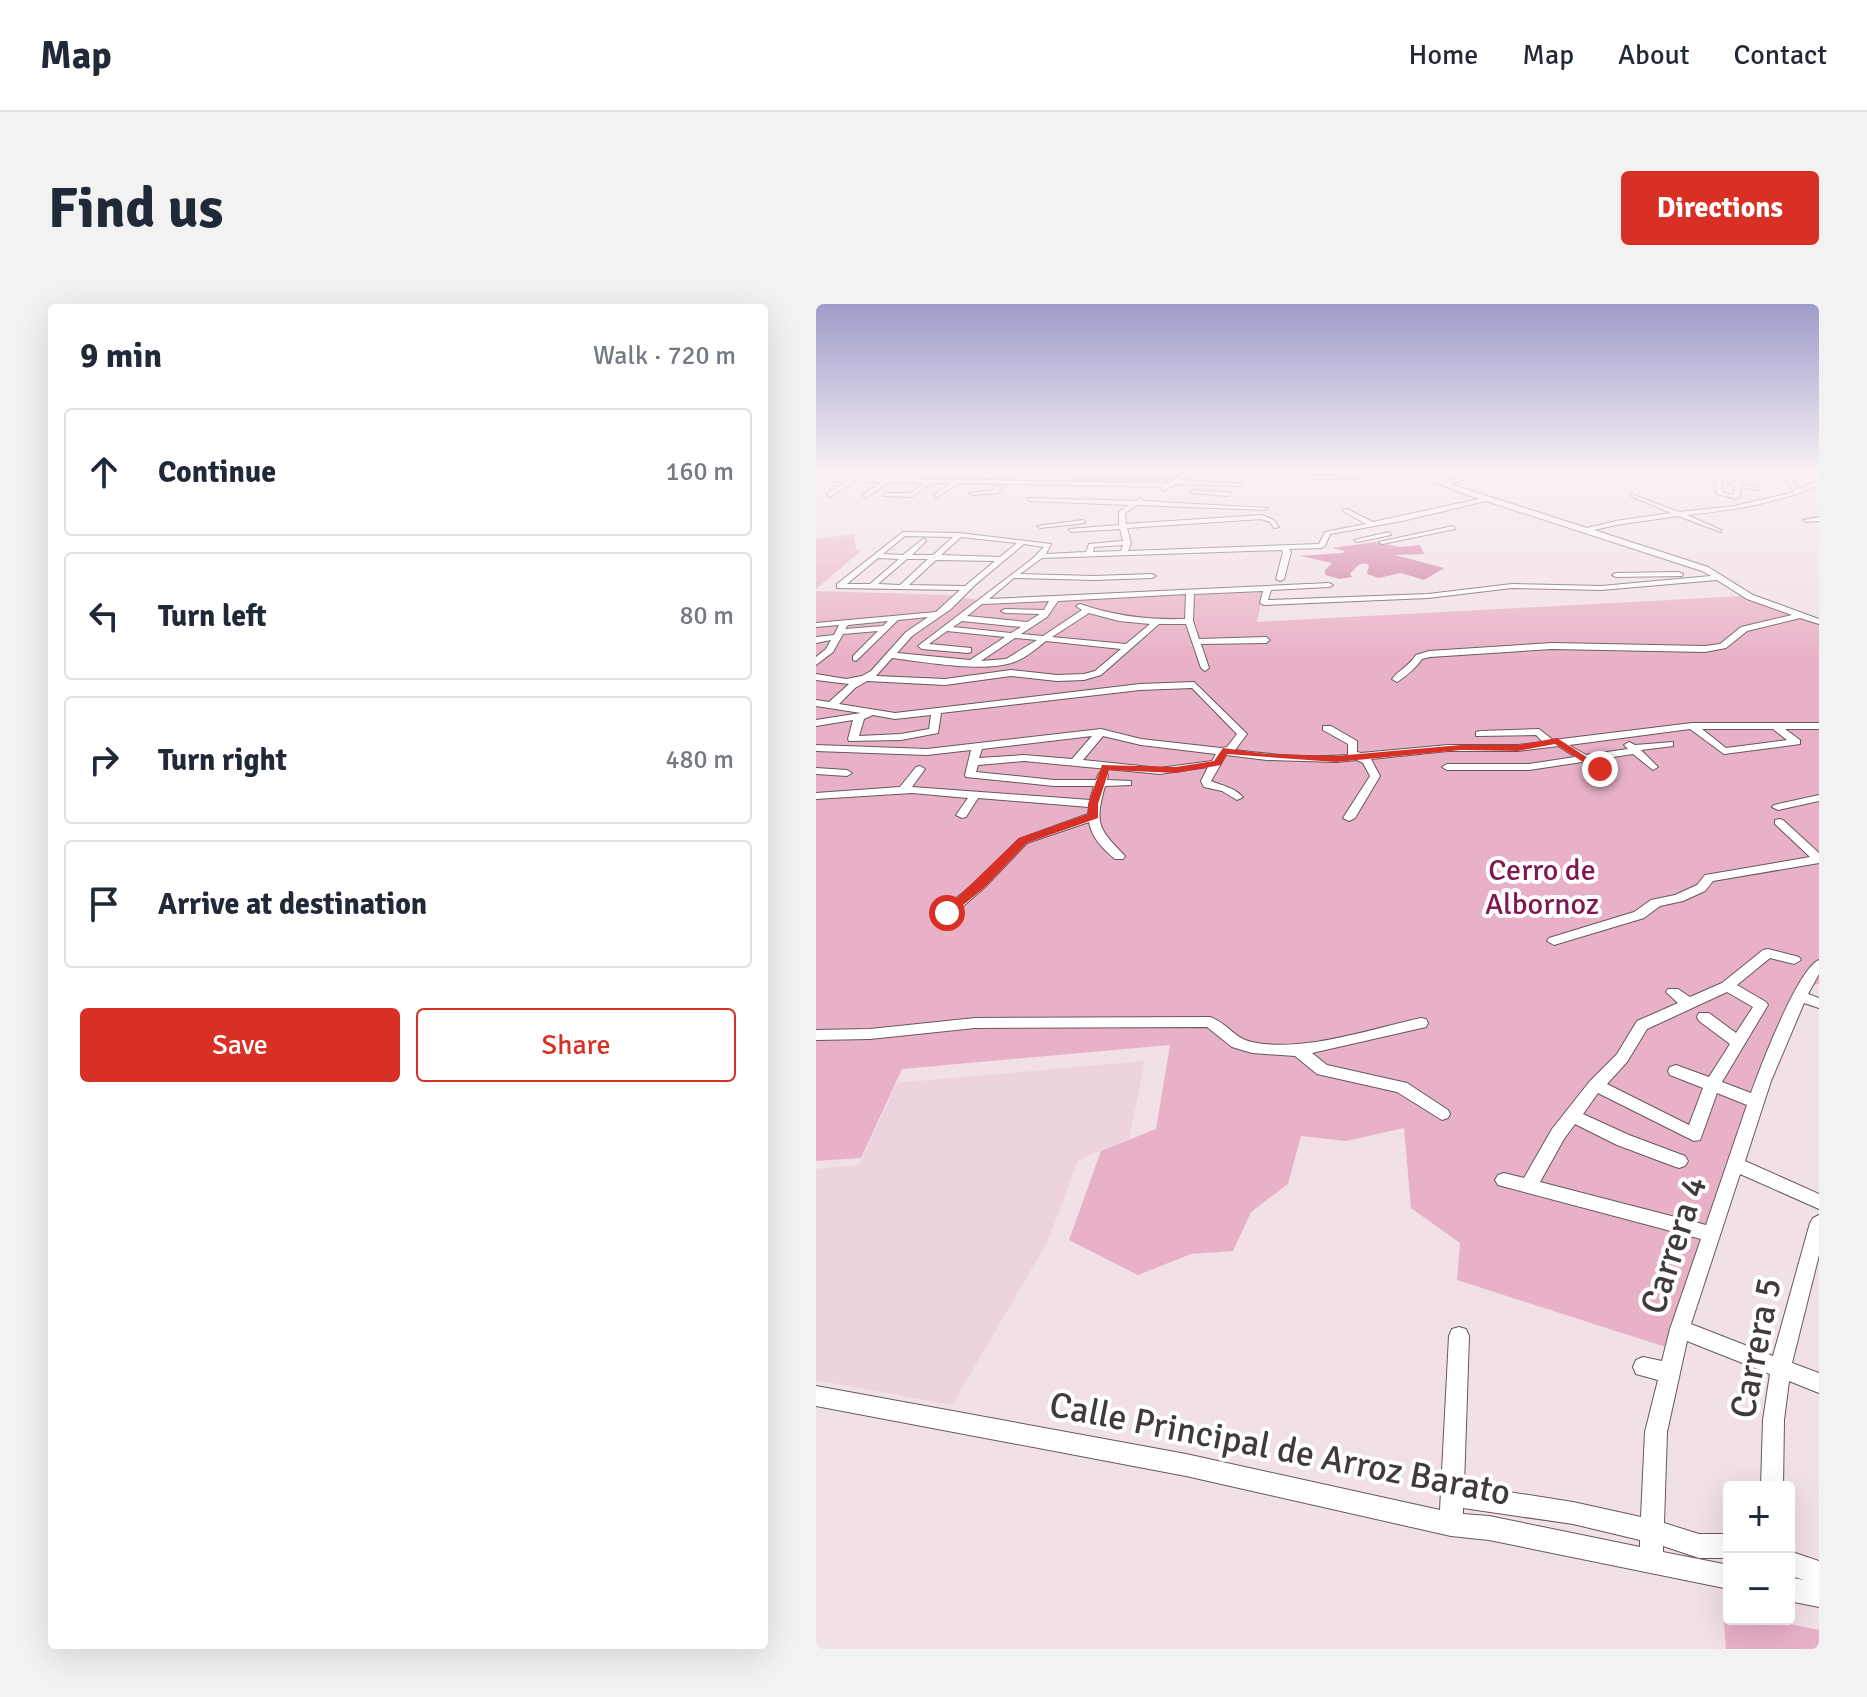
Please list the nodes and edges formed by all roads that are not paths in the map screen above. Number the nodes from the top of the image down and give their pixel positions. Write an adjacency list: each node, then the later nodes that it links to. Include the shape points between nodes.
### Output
1 (902, 535): 23 (street)
2 (946, 535): 3 (street)
3 (959, 535): 13 (street); 26 (street)
4 (1043, 535): 19 (street)
5 (1126, 535): 18 (street)
6 (1326, 535): 20 (street, via 1322,546)
7 (1387, 535): 14 (street)
8 (1393, 535): 11 (street)
9 (1417, 535): 11 (street)
10 (1601, 535): 37 (street, via 1705,569)
11 (1400, 538): 16 (street)
12 (924, 540): 25 (street)
13 (995, 540): 15 (street); 28 (street)
14 (1357, 540)
15 (1023, 542): 19 (street); 27 (street)
16 (1382, 542)
17 (979, 543): 28 (street)
18 (1128, 543): 22 (street); 29 (street, via 1091,545)
19 (1046, 544): 24 (street)
20 (1284, 547): 21 (street); 38 (street)
21 (1147, 553): 22 (street); 33 (street)
22 (1123, 554): 29 (street); 34 (street)
23 (876, 556): 25 (street); 44 (street, via 840,586)
24 (1042, 556): 29 (street); 32 (street)
25 (906, 557): 26 (street); 44 (street)
26 (934, 558): 28 (street); 45 (street)
27 (1003, 559): 28 (street); 30 (street)
28 (967, 560)
29 (1092, 564): 34 (street); 36 (street); 52 (street)
30 (984, 574): 32 (street); 46 (street)
31 (1616, 575): 39 (street, via 1676,572)
32 (1013, 576): 36 (street); 56 (street)
33 (1152, 576): 34 (street); 49 (street)
34 (1122, 577): 50 (street)
35 (1532, 577): 41 (street)
36 (1063, 578): 54 (street)
37 (1716, 578): 39 (street); 63 (street)
38 (1280, 579)
39 (1688, 580): 41 (street, via 1601,588)
40 (1468, 582): 41 (street)
41 (1509, 583): 51 (street)
42 (1329, 585): 47 (street)
43 (1421, 585): 51 (street)
44 (872, 586): 45 (street)
45 (903, 586): 46 (street)
46 (966, 588): 60 (street)
47 (1267, 590): 48 (street); 53 (street, via 1264,603)
48 (1190, 593): 49 (street); 67 (street)
49 (1156, 595): 50 (street)
50 (1126, 596): 52 (street)
51 (1428, 596): 53 (street)
52 (1095, 597): 55 (street)
53 (1339, 599): 58 (street)
54 (1042, 601): 55 (street); 57 (street)
55 (1053, 601): 59 (street); 61 (street)
56 (981, 602): 57 (street); 62 (street)
57 (1005, 606): 61 (street); 66 (street)
58 (1342, 609)
59 (1088, 610): 65 (street); 70 (street)
60 (939, 614): 62 (street); 64 (street); 82 (street)
61 (1045, 614): 65 (street); 72 (street)
62 (964, 616): 66 (street); 74 (street)
63 (1798, 616): 69 (street); 95 (street, via 1744,629 1723,646 1705,649 1552,646 1429,654)
64 (896, 617): 68 (street); 73 (street)
65 (1070, 619): 78 (street)
66 (991, 621): 72 (street); 75 (street)
67 (1189, 621): 70 (street); 81 (street)
68 (845, 622): 71 (street); 77 (street)
69 (1819, 622)
70 (1156, 623): 84 (street)
71 (816, 625)
72 (1030, 625): 76 (street)
73 (885, 628): 77 (street); 88 (street)
74 (948, 629): 75 (street); 83 (street)
75 (977, 633): 76 (street); 86 (street)
76 (1014, 634): 78 (street); 85 (street)
77 (838, 635): 79 (street); 90 (street)
78 (1042, 638): 84 (street); 91 (street, via 1008,662)
79 (816, 640)
80 (1266, 640): 81 (street)
81 (1198, 642): 92 (street)
82 (900, 645): 83 (street); 87 (street)
83 (922, 646): 86 (street)
84 (1128, 647): 94 (street, via 1098,673 1084,677 1011,673 945,682)
85 (994, 648): 86 (street); 91 (street)
86 (969, 649): 89 (street)
87 (892, 655): 89 (street); 94 (street)
88 (856, 658)
89 (958, 661): 91 (street)
90 (816, 662)
91 (973, 662)
92 (1205, 668)
93 (816, 677): 94 (street, via 846,682)
94 (867, 678): 97 (street)
95 (1397, 679)
96 (816, 703): 97 (street)
97 (832, 705): 99 (street)
98 (936, 713): 99 (street); 100 (street, via 932,732 853,739); 115 (street, via 1194,685 1242,734)
99 (872, 714): 100 (street)
100 (859, 718): 101 (street)
101 (816, 723)
102 (1774, 724): 103 (street); 103 (street, via 1796,742 1724,751); 104 (street)
103 (1692, 726): 107 (street)
104 (1819, 726)
105 (1327, 728): 116 (street, via 1353,743 1351,752)
106 (1101, 732): 111 (street); 115 (street); 119 (street)
107 (1652, 732): 108 (street); 114 (street, via 1673,748)
108 (1620, 736): 109 (street); 114 (street)
109 (1553, 741): 110 (street); 110 (street, via 1537,732 1478,730); 117 (street)
110 (1488, 747): 112 (street)
111 (977, 748): 113 (street); 118 (street)
112 (1448, 748): 116 (street); 117 (street, via 1452,767 1529,767)
113 (818, 749)
114 (1635, 750): 117 (street); 122 (street)
115 (1223, 751): 116 (street); 120 (street)
116 (1357, 757): 139 (street, via 1367,761 1375,776)
117 (1581, 758): 124 (street)
118 (973, 762): 119 (street, via 1024,758); 128 (street, via 968,774)
119 (1075, 763): 121 (street)
120 (1218, 763): 121 (street, via 1176,770); 133 (street, via 1207,783)
121 (1105, 767): 127 (street)
122 (1653, 767)
123 (920, 769): 130 (street)
124 (1600, 769)
125 (816, 771): 126 (street)
126 (847, 773)
127 (1101, 782): 128 (street); 129 (street); 137 (street)
128 (1054, 783): 135 (street)
129 (1127, 783)
130 (904, 790): 131 (street); 132 (street)
131 (975, 795): 135 (street); 138 (street)
132 (816, 796)
133 (1237, 797)
134 (1819, 798): 136 (street)
135 (1038, 801): 137 (street)
136 (1778, 807)
137 (1094, 810): 141 (street, via 1101,842); 143 (street, via 1023,841)
138 (962, 815)
139 (1349, 818)
140 (1779, 822): 142 (street)
141 (1119, 856)
142 (1819, 859): 144 (street, via 1709,878 1701,888 1656,903 1639,915)
143 (947, 913)
144 (1554, 941)
145 (1794, 960): 147 (street, via 1768,953)
146 (1819, 964): 149 (street, Carrera 4)
147 (1727, 986): 151 (street); 155 (street, via 1761,1005)
148 (1673, 992): 151 (street)
149 (1799, 996): 150 (street); 160 (street, Carrera 4)
150 (1819, 1003)
151 (1689, 1004): 158 (street, via 1642,1025 1622,1058)
152 (1704, 1017): 155 (street)
153 (1421, 1023): 156 (street)
154 (816, 1035): 156 (street, via 975,1023 1193,1021 1210,1022 1252,1048)
155 (1737, 1041): 159 (street)
156 (1299, 1051): 161 (street, via 1322,1070 1401,1087)
157 (1676, 1071): 159 (street)
158 (1596, 1085): 159 (street, via 1694,1135); 162 (street)
159 (1712, 1086): 160 (street)
160 (1757, 1102): 164 (street, Carrera 4)
161 (1442, 1114)
162 (1572, 1116): 163 (street); 166 (street)
163 (1679, 1161)
164 (1734, 1164): 167 (street); 169 (street, Carrera 4)
165 (1504, 1180): 166 (street)
166 (1528, 1187): 169 (street)
167 (1819, 1202)
168 (1819, 1223): 173 (street, Carrera 5)
169 (1710, 1234): 170 (street, Carrera 4)
170 (1680, 1329): 173 (street); 174 (street, Carrera 4)
171 (1459, 1336): 178 (street)
172 (1643, 1367): 174 (street)
173 (1780, 1368): 175 (street); 177 (street, Carrera 5)
174 (1670, 1373): 180 (street, Carrera 4, via 1656,1432)
175 (1819, 1383)
176 (816, 1396): 179 (street, Calle Principal de Arroz Barato, via 1186,1465)
177 (1772, 1481)
178 (1452, 1495): 179 (street); 180 (street)
179 (1451, 1524): 182 (street, Calle Principal de Arroz Barato)
180 (1652, 1531): 181 (street, via 1699,1546); 182 (street, Carrera 4)
181 (1723, 1546)
182 (1651, 1562): 185 (street, Calle Principal de Arroz Barato)
183 (1795, 1565): 184 (street)
184 (1819, 1573)
185 (1723, 1576)
186 (1795, 1590): 187 (street)
187 (1819, 1595)

